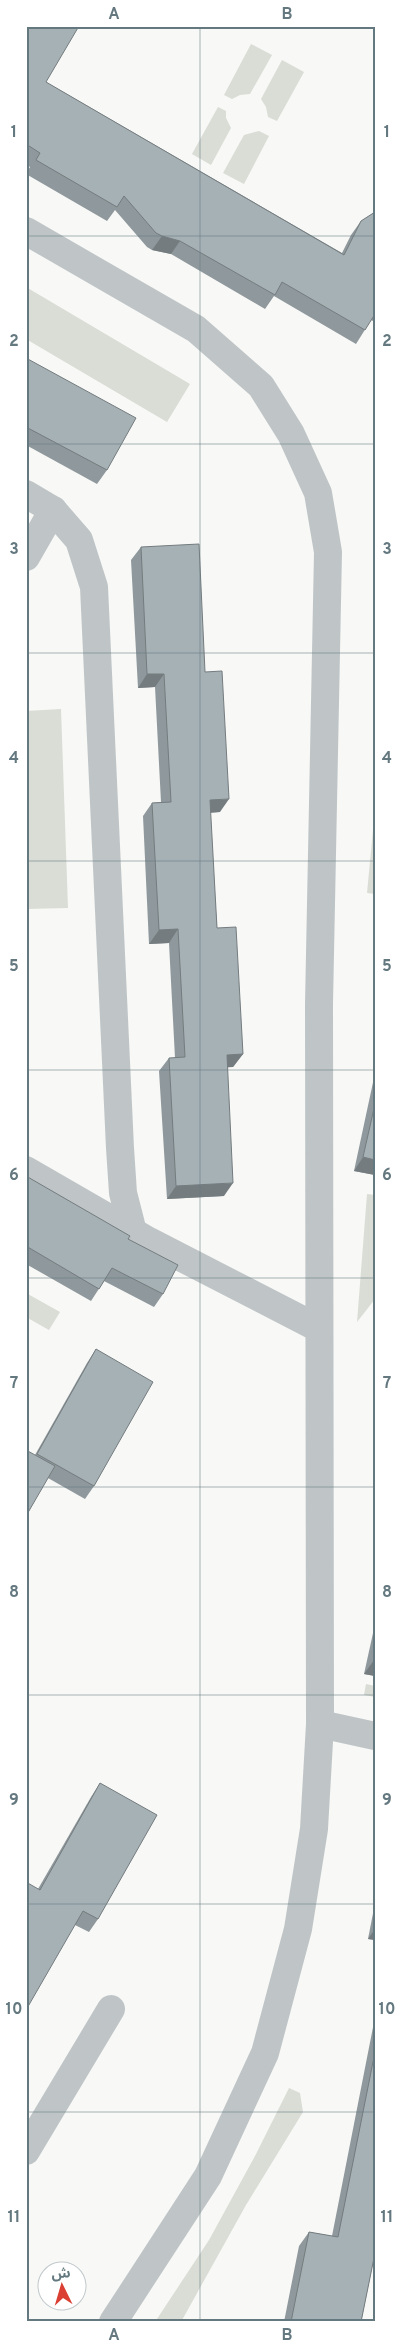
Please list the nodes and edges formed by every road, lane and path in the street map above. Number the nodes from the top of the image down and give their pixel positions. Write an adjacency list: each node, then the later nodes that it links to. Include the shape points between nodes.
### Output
1 (26, 231): 7 (street, via 196,329 261,386 291,434 318,493 328,552 319,1004)
2 (26, 494): 3 (street)
3 (53, 510): 4 (street); 6 (street, via 78,540 94,587 120,1148 123,1193)
4 (26, 557)
5 (26, 1170): 6 (street)
6 (134, 1232): 7 (street)
7 (318, 1328): 8 (street)
8 (320, 1724): 9 (street); 12 (street, via 314,1829 301,1910 265,2053 208,2176)
9 (375, 1736)
10 (110, 2009): 11 (street)
11 (26, 2151)
12 (113, 2322)

